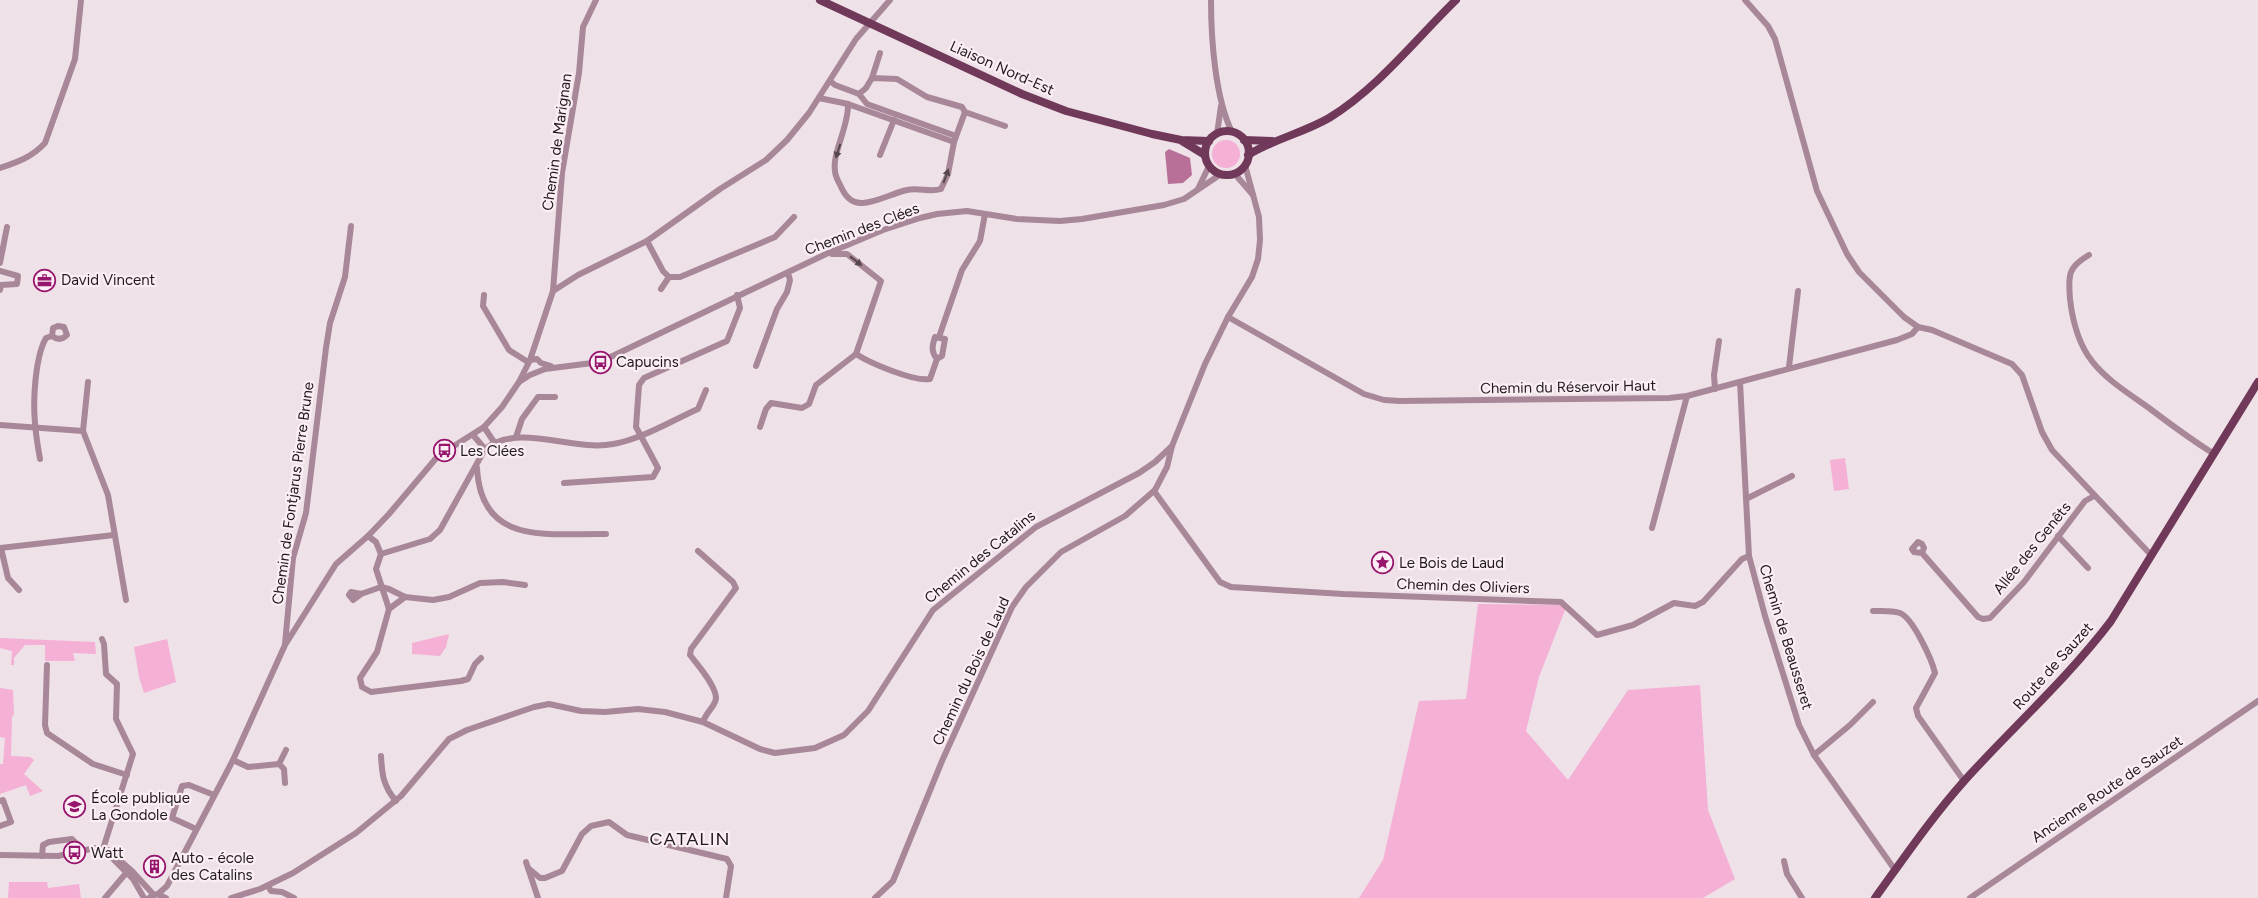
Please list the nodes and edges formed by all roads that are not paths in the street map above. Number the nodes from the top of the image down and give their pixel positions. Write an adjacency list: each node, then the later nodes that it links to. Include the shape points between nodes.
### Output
1 (80, 0): 31 (street, via 74,59 44,143 24,159)
2 (596, 0): 49 (street, Chemin de Marignan, via 583,27 579,73 562,173)
3 (820, 0): 8 (main road, Liaison Nord-Est)
4 (890, 0): 8 (street)
5 (1211, 0): 14 (street)
6 (1456, 0): 25 (main road, via 1354,100 1318,124)
7 (1745, 0): 54 (street, via 1775,39 1817,191 1846,254 1904,318)
8 (868, 24): 11 (street); 22 (main road, Liaison Nord-Est, via 1066,111)
9 (880, 53): 10 (street)
10 (872, 78): 12 (street); 16 (street, via 897,79 927,97 962,107)
11 (830, 80): 12 (street); 13 (street)
12 (859, 94): 21 (street, via 867,104)
13 (819, 98): 15 (street); 40 (street, via 787,140 766,160)
14 (1221, 103): 19 (street); 20 (street)
15 (848, 104): 17 (street); 21 (street, one-way to 21, via 848,117 834,172 846,196 854,202 863,203 908,189 934,192 941,189 948,174)
16 (965, 112): 18 (street); 21 (street)
17 (894, 120): 21 (street); 26 (street)
18 (1004, 126)
19 (1232, 132): 20 (main road); 23 (main road)
20 (1217, 134): 24 (main road)
21 (955, 139)
22 (1181, 140): 24 (main road, Liaison Nord-Est); 27 (main road, Liaison Nord-Est)
23 (1244, 140): 25 (main road); 28 (main road)
24 (1208, 141): 27 (main road)
25 (1274, 141): 28 (main road)
26 (880, 155)
27 (1205, 155): 30 (main road)
28 (1248, 155): 29 (main road)
29 (1245, 164): 32 (main road); 35 (street, Chemin du Bois de Laud)
30 (1209, 166): 33 (main road); 34 (street)
31 (0, 168)
32 (1234, 173): 33 (main road); 35 (street)
33 (1221, 174): 34 (street, Chemin des Clées)
34 (1196, 192): 36 (street, Chemin des Clées, via 1164,205 1082,219 1018,219)
35 (1254, 197): 53 (street, Chemin du Bois de Laud, via 1259,217 1258,258 1252,277)
36 (985, 214): 41 (street, Chemin des Clées, via 967,211 937,214 883,230); 56 (street, via 980,241 962,270)
37 (794, 217): 46 (street, via 775,236 680,277)
38 (351, 226): 113 (street, Chemin de Fontjarus Pierre Brune, via 345,277 330,323 326,348 306,513 293,558)
39 (7, 227): 43 (street)
40 (647, 241): 46 (street); 49 (street)
41 (826, 254): 45 (street, Chemin des Clées); 58 (street, one-way to 58, via 846,254 881,281)
42 (2089, 255): 84 (street, via 2075,263 2070,274 2070,291 2075,324 2090,360 2113,384)
43 (0, 263)
44 (2, 272): 47 (street); 47 (street, via 18,276 17,284)
45 (788, 273): 52 (street, Chemin des Clées); 61 (street, via 787,292 777,309)
46 (669, 277): 48 (street)
47 (1, 288)
48 (661, 289)
49 (553, 291): 60 (street, Chemin de Marignan)
50 (1798, 291): 63 (street)
51 (484, 295): 60 (street, via 483,306 509,350)
52 (737, 295): 62 (street, Chemin des Clées, via 600,362); 79 (street, via 740,308 727,341 644,378 639,386 636,427)
53 (1228, 317): 71 (street, Chemin du Réservoir Haut, via 1364,394 1384,400); 82 (street, Chemin du Bois de Laud)
54 (1918, 327): 63 (street, Chemin du Réservoir Haut, via 1912,334 1897,340); 90 (street, via 1932,330 2018,369 2052,450)
55 (66, 330): 74 (street, via 58,326 53,328 52,336 46,338 41,346 34,390)
56 (939, 337): 59 (street, via 935,337 932,346); 59 (street, via 945,340 945,344 942,356)
57 (1719, 341): 69 (street)
58 (856, 354): 59 (street, via 924,380 930,379); 76 (street, via 816,385 809,404 802,408 771,403)
59 (937, 359)
60 (533, 362): 62 (street, Chemin des Clées); 64 (street); 64 (street, via 529,370); 66 (street)
61 (756, 366)
62 (554, 367): 64 (street, Chemin des Clées)
63 (1789, 368): 67 (street, Chemin du Réservoir Haut)
64 (537, 372): 66 (street, Chemin des Clées)
65 (88, 382): 77 (street)
66 (519, 382): 75 (street)
67 (1740, 382): 69 (street, Chemin du Réservoir Haut); 91 (street, Chemin de Beausseret)
68 (2258, 382): 84 (main road, Route de Sauzet)
69 (1715, 389): 71 (street, Chemin du Réservoir Haut)
70 (706, 390): 79 (street, via 698,409)
71 (1687, 396): 92 (street)
72 (555, 397): 80 (street, via 538,397 522,419)
73 (0, 425): 74 (street)
74 (34, 427): 77 (street); 85 (street)
75 (484, 427): 78 (street); 81 (street)
76 (760, 427)
77 (83, 431): 93 (street, via 108,495)
78 (474, 434): 83 (street); 95 (street, via 438,456)
79 (639, 435): 80 (street, via 614,444 594,446); 88 (street, via 658,468 653,478)
80 (516, 437): 81 (street)
81 (494, 442): 83 (street)
82 (1172, 446): 89 (street, Chemin du Bois de Laud, via 1167,467); 118 (street, Chemin des Catalins, via 1138,473 1036,527 933,610 868,711 844,735 815,748 775,754)
83 (485, 449): 86 (street)
84 (2214, 454): 102 (main road, Route de Sauzet)
85 (40, 459)
86 (477, 467): 94 (street, via 481,494 504,524 525,532); 100 (street, via 440,530 430,539)
87 (1792, 476): 91 (street)
88 (564, 483)
89 (1154, 491): 101 (street, Chemin des Oliviers, via 1220,582 1231,587 1561,602 1598,635 1633,625 1674,603 1695,606); 152 (street, Chemin du Bois de Laud, via 1126,516 1061,552 1026,587 1012,608 942,761 894,881)
90 (2094, 496): 96 (street, Allée des Genêts, via 2085,501); 102 (street)
91 (1746, 499): 101 (street, Chemin de Beausseret)
92 (1652, 528)
93 (114, 534): 97 (street); 109 (street)
94 (606, 534)
95 (368, 536): 100 (street, via 376,542); 113 (street, via 336,564)
96 (2058, 536): 99 (street, Allée des Genêts, via 2024,582 1990,618 1983,619); 103 (street)
97 (0, 548): 106 (street, via 8,578)
98 (698, 551): 118 (street, via 736,588 691,649 690,655 716,696)
99 (1922, 553)
100 (381, 554): 105 (street, via 376,569)
101 (1749, 556): 120 (street, Chemin de Beausseret, via 1799,725)
102 (2152, 556): 125 (main road, Route de Sauzet, via 2111,621 2083,657)
103 (2088, 568)
104 (525, 585): 108 (street, via 486,582 433,600)
105 (381, 587): 107 (street); 108 (street); 110 (street)
106 (19, 590)
107 (361, 594)
108 (405, 597): 110 (street)
109 (126, 600)
110 (389, 609): 114 (street, via 377,652 360,678 366,690 404,689 432,682 468,679)
111 (1872, 611): 125 (street, via 1902,614 1933,663 1935,673 1916,708 1918,716)
112 (102, 639): 124 (street, via 106,674 117,684 116,719 133,754)
113 (285, 646): 122 (street)
114 (481, 658)
115 (47, 665): 124 (street, via 47,733 93,764)
116 (2258, 701): 155 (street, Ancienne Route de Sauzet)
117 (1873, 702): 120 (street)
118 (703, 722): 129 (street, Chemin des Catalins, via 638,709 605,712 541,705 449,739)
119 (286, 750): 123 (street)
120 (1814, 755): 137 (street, Chemin de Beausseret)
121 (381, 756): 129 (street, via 383,781)
122 (233, 760): 123 (street, via 248,767); 127 (street)
123 (279, 764): 126 (street, via 284,769)
124 (127, 775): 132 (street)
125 (1964, 781): 137 (main road, Route de Sauzet)
126 (285, 783)
127 (214, 795): 131 (street); 131 (street, via 189,785 182,786 172,818)
128 (0, 801): 130 (street, via 3,800 11,822)
129 (396, 801): 139 (street, Chemin des Catalins, via 334,849)
130 (0, 826)
131 (196, 828): 140 (street)
132 (103, 849): 133 (street); 138 (street); 142 (street, via 117,856)
133 (84, 851): 135 (street); 135 (street, via 72,839 43,845)
134 (0, 855): 135 (street)
135 (42, 856)
136 (1784, 861): 153 (street, via 1787,874)
137 (1895, 870): 154 (main road, Route de Sauzet)
138 (126, 872): 145 (street); 146 (street)
139 (277, 881): 141 (street, Chemin des Catalins); 143 (street)
140 (167, 886): 142 (street); 144 (street); 147 (street)
141 (268, 886): 143 (street, via 271,891); 148 (street, Chemin des Catalins)
142 (146, 888): 144 (street)
143 (282, 892): 149 (street)
144 (153, 896): 147 (street)
145 (105, 898)
146 (144, 898)
147 (166, 898)
148 (231, 898)
149 (294, 898)
150 (538, 898): 151 (street, via 527,865 540,878 562,871 582,834 591,826 608,822 627,835 727,859 731,866)
151 (726, 898)
152 (875, 898)
153 (1802, 898)
154 (1875, 898)
155 (1970, 898)

